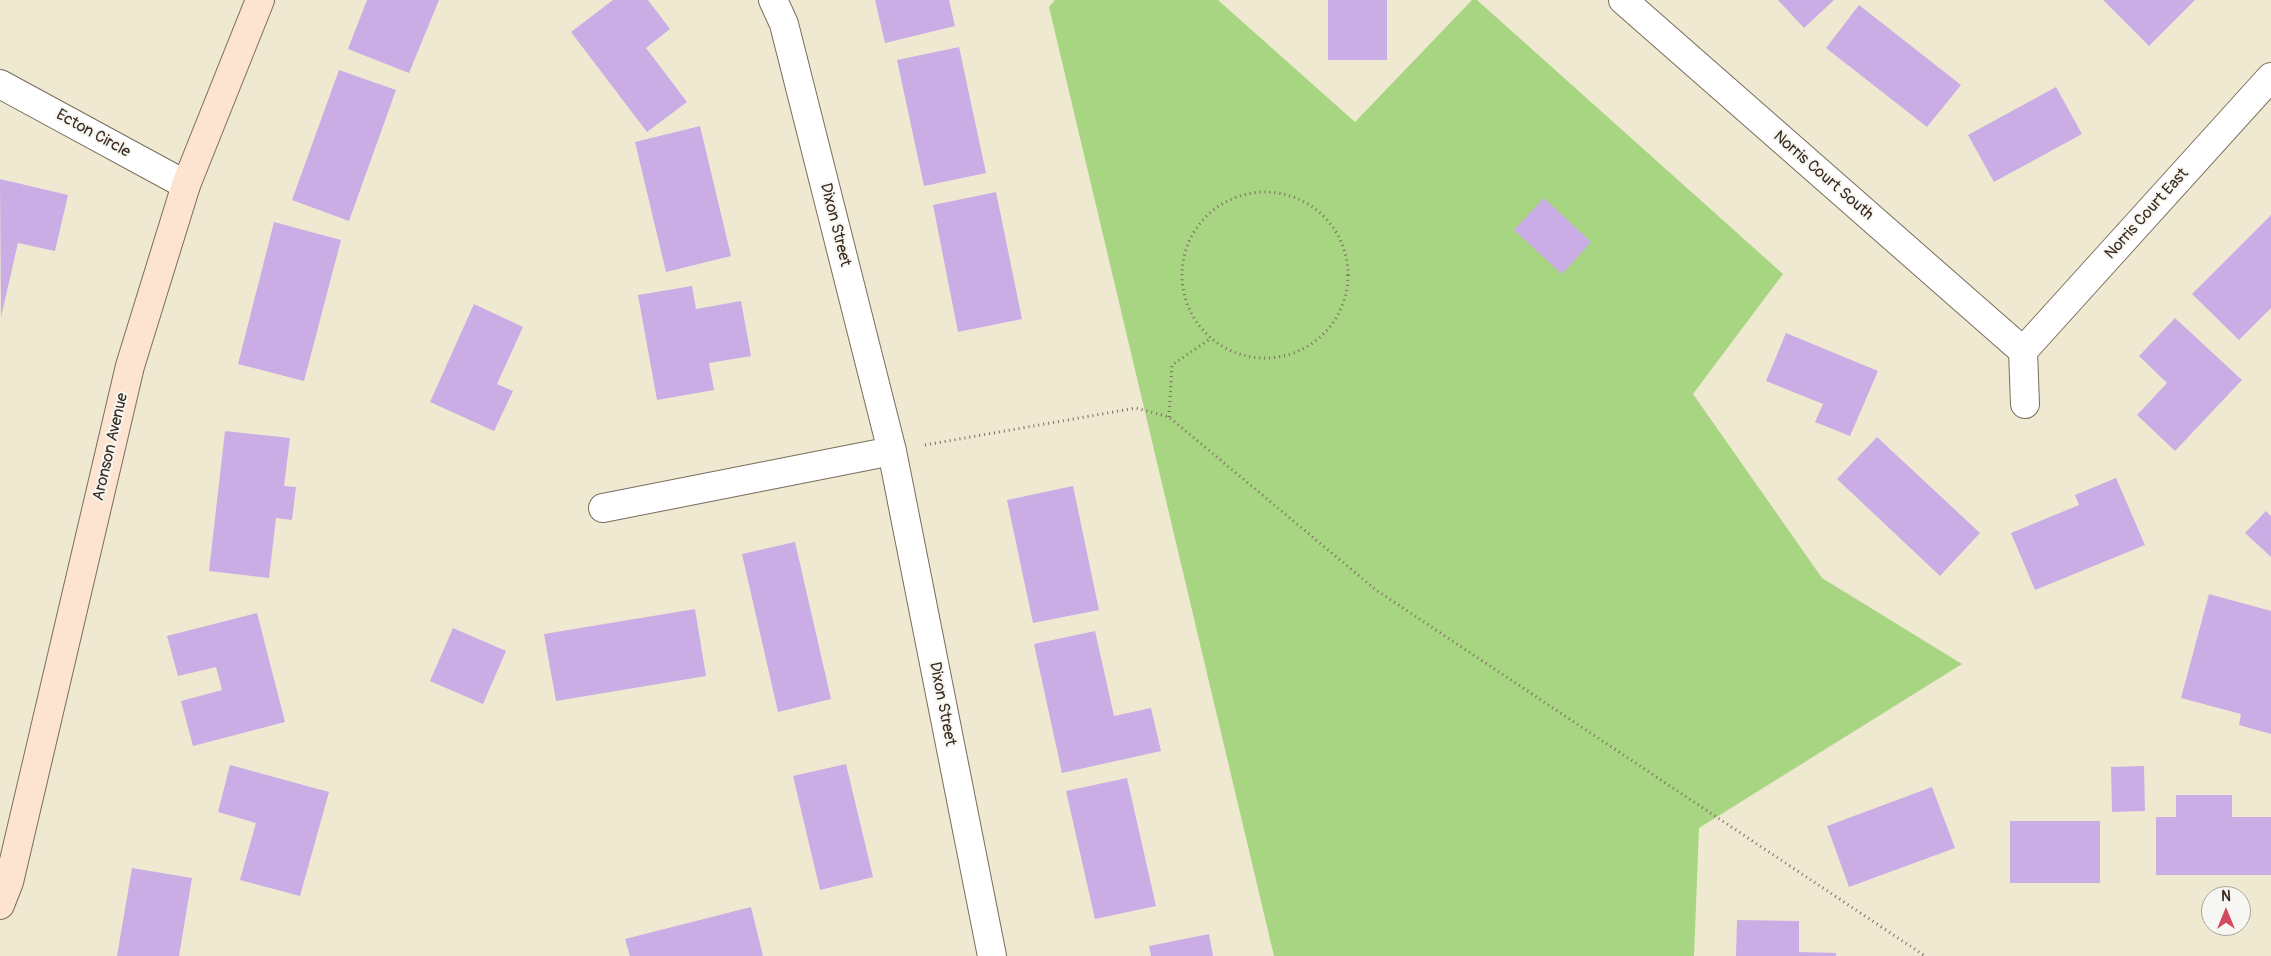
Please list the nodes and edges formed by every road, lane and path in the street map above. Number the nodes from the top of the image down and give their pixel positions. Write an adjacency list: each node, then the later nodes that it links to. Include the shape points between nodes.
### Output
1 (260, 0): 6 (street, Aronson Avenue)
2 (773, 0): 11 (street, Dixon Street, via 784,24)
3 (1623, 0): 8 (street, Norris Court South)
4 (2271, 77): 8 (street, Norris Court East)
5 (0, 84): 6 (street, Ecton Circle)
6 (186, 185): 13 (street, Aronson Avenue, via 130,366)
7 (1210, 339): 7 (path, via 1245,357 1278,359 1306,350 1320,340 1341,313 1350,276 1340,235 1319,210 1284,193 1242,194 1216,207 1195,229 1181,268 1184,295 1195,322); 10 (path, via 1172,365)
8 (2023, 351): 9 (street)
9 (2025, 404)
10 (1169, 417): 11 (path, via 1136,408); 15 (path, via 1376,590)
11 (892, 451): 12 (street); 14 (street, Dixon Street)
12 (603, 508)
13 (3, 887)
14 (992, 956)
15 (1925, 956)

